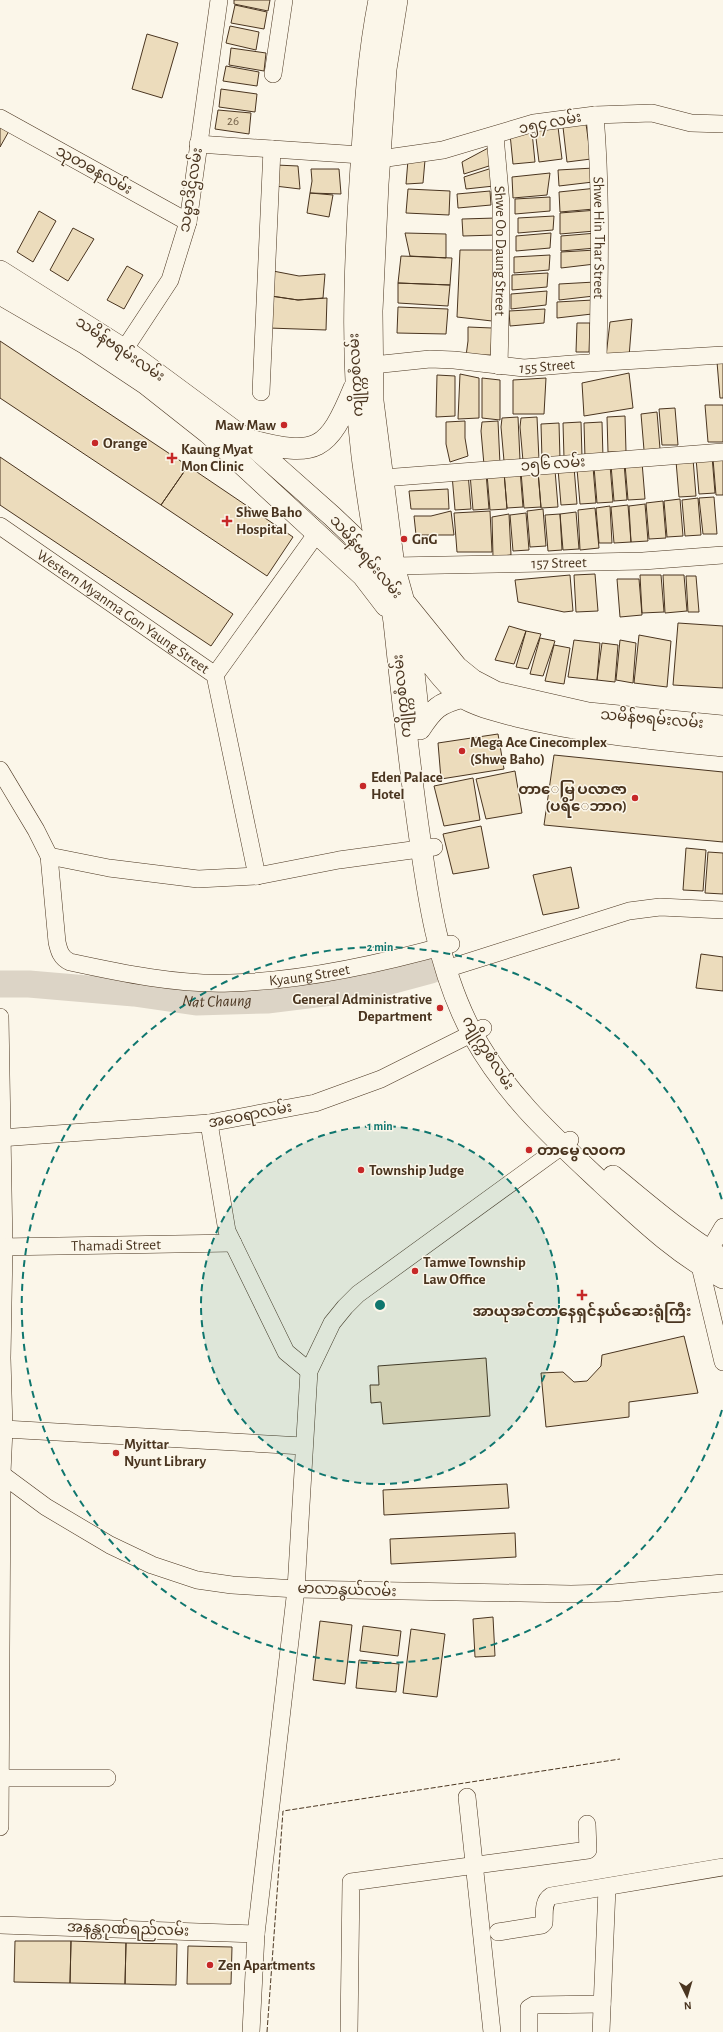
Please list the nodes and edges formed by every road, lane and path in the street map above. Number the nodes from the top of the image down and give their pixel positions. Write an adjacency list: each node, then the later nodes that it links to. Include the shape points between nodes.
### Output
1 (219, 0): 10 (street, သမ္မာဒိဌိလမ်း)
2 (284, 0): 5 (street)
3 (379, 0): 12 (main road, ကျိုက္ကစံလမ်း, via 366,86)
4 (397, 0): 12 (main road, ကျိုက္ကစံလမ်း)
5 (273, 74)
6 (595, 115): 8 (street, ၁၅၄ လမ်း, via 652,113 691,123); 9 (street, ၁၅၄ လမ်း, via 534,123); 18 (street, Shwe Hin Thar Street, via 599,164 600,239)
7 (0, 118): 13 (street, သုတဓနလမ်း)
8 (723, 124)
9 (495, 136): 12 (street, ၁၅၄ လမ်း, via 443,150); 20 (street, Shwe Oo Daung Street, via 501,204)
10 (198, 144): 11 (street, ၁၅၄ လမ်း); 13 (street, သမ္မာဒိဌိလမ်း)
11 (272, 149): 12 (street, ၁၅၄ လမ်း); 22 (street)
12 (371, 157): 19 (main road, ကျိုက္ကစံလမ်း); 21 (main road, ကျိုက္ကစံလမ်း, via 354,303)
13 (188, 222): 17 (street, သမ္မာဒိဌိလမ်း, via 170,280)
14 (0, 271): 17 (main road, သမိန်ဗရမ်းလမ်း)
15 (0, 294): 17 (main road, via 86,344)
16 (723, 355): 18 (street, 155 Street)
17 (120, 356): 23 (main road, သမိန်ဗရမ်းလမ်း); 27 (main road, သမိန်ဗရမ်းလမ်း, via 146,384 208,433)
18 (598, 362): 20 (street, 155 Street, via 524,368)
19 (373, 365): 20 (street, 155 Street, via 430,359); 25 (main road, ကျိုက္ကစံလမ်း, via 376,428)
20 (499, 366)
21 (355, 385): 23 (main road, via 334,430 321,443 303,449 280,448); 29 (main road, ကျိုက္ကစံလမ်း, via 368,502)
22 (261, 392)
23 (244, 438): 29 (main road, သမိန်ဗရမ်းလမ်း)
24 (723, 452): 25 (street, ၁၅၆ လမ်း)
25 (383, 478): 29 (main road, ကျိုက္ကစံလမ်း)
26 (0, 526): 32 (street, Western Myanma Gon Yaung Street)
27 (317, 533): 30 (main road, သမိန်ဗရမ်းလမ်း); 32 (street)
28 (723, 555): 29 (street, 157 Street, via 643,561)
29 (388, 569): 30 (main road, ကျိုက္ကစံလမ်း)
30 (398, 609): 31 (main road, သမိန်ဗရမ်းလမ်း); 34 (main road, သမိန်ဗရမ်းလမ်း, via 457,667 473,680 496,692 588,713); 38 (main road, ကျိုက္ကစံလမ်း, via 406,733)
31 (410, 636): 33 (main road, သမိန်ဗရမ်းလမ်း); 35 (main road, ကျိုက္ကစံလမ်း)
32 (214, 675): 40 (street, Western Myanma Gon Yaung Street)
33 (462, 697): 35 (main road, via 445,701 432,711); 36 (main road, သမိန်ဗရမ်းလမ်း, via 496,710 548,724 613,735)
34 (723, 726)
35 (420, 729): 38 (main road, ကျိုက္ကစံလမ်း)
36 (723, 746)
37 (0, 770): 39 (street)
38 (427, 848): 40 (street, via 339,860); 42 (main road, ကျိုက္ကစံလမ်း, via 429,900)
39 (49, 856): 40 (street, via 109,868 176,877 198,879); 42 (street, Kyaung Street, via 56,942 60,954 70,962 113,971 194,982 230,983 317,974 362,966)
40 (257, 876)
41 (723, 910): 43 (street, via 698,907 643,908)
42 (445, 945): 43 (main road, ကျိုက္ကစံလမ်း)
43 (452, 967): 45 (main road, ကျိုက္ကစံလမ်း, via 454,993)
44 (0, 1017): 47 (street)
45 (478, 1031): 46 (street, အဝေရာလမ်း, via 381,1079 315,1103); 48 (main road, ကျိုက္ကစံလမ်း, via 503,1082 539,1124)
46 (209, 1123): 47 (street, အဝေရာလမ်း); 50 (street, via 228,1231)
47 (1, 1138): 51 (street)
48 (566, 1144): 52 (main road, ကျိုက္ကစံလမ်း, via 637,1216); 56 (street, via 358,1294 332,1323)
49 (723, 1227): 52 (street)
50 (233, 1243): 51 (street, Thamadi Street); 56 (street, via 286,1352)
51 (2, 1247): 54 (street)
52 (711, 1259): 53 (main road, ကျိုက္ကစံလမ်း); 55 (street)
53 (723, 1278)
54 (1, 1358): 57 (street)
55 (723, 1362)
56 (309, 1371): 58 (street)
57 (4, 1429): 58 (street); 59 (street)
58 (303, 1446): 62 (street)
59 (1, 1473): 60 (street); 62 (street, မာလာနွယ်လမ်း, via 46,1507 110,1545 152,1565 197,1580)
60 (1, 1580): 63 (street)
61 (723, 1583): 62 (street, မာလာနွယ်လမ်း, via 613,1593 571,1594)
62 (296, 1589): 73 (street)
63 (0, 1778): 64 (street); 67 (street)
64 (107, 1778)
65 (467, 1797): 68 (street)
66 (587, 1824): 68 (street, via 588,1850)
67 (0, 1827)
68 (475, 1866): 76 (street, via 351,1882); 77 (street)
69 (723, 1867): 70 (street)
70 (607, 1888): 72 (street, via 551,1896 546,1899 542,1925); 74 (street)
71 (0, 1925): 73 (street, အနန္တဂုဏ်ရည်လမ်း)
72 (498, 1932)
73 (256, 1934): 75 (street)
74 (602, 2004): 78 (street, via 534,2005 529,2008); 79 (street)
75 (251, 2032)
76 (349, 2032)
77 (492, 2032)
78 (529, 2032)
79 (602, 2032)

